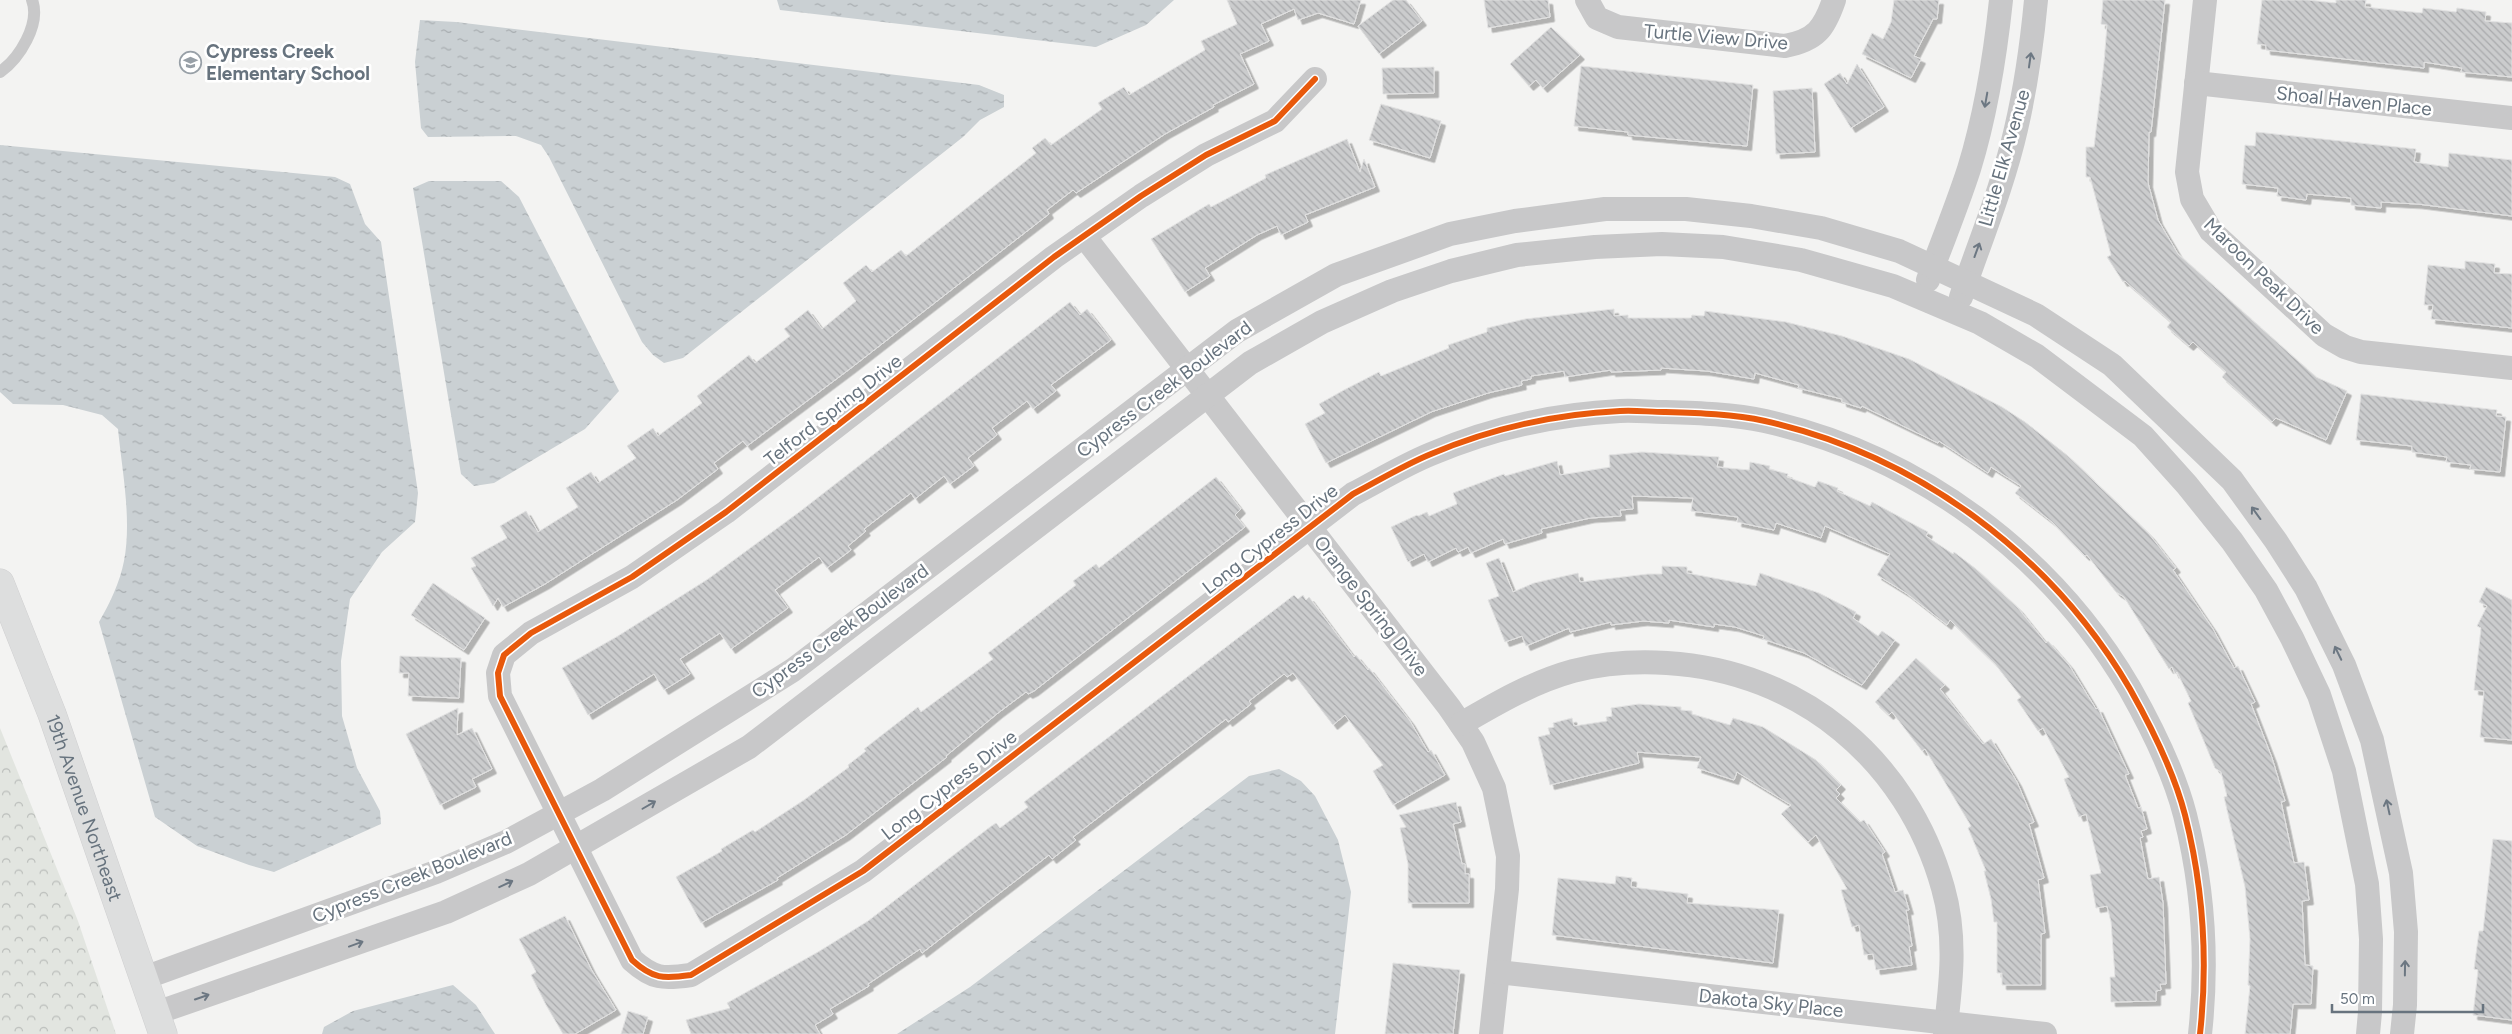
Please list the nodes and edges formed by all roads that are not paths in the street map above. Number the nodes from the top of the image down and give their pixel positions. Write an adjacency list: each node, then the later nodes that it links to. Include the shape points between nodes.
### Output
1 (32, 0): 7 (lane, via 30,31 22,52)
2 (1587, 0): 3 (street, Turtle View Drive, via 1597,18 1618,27 1785,46 1802,43 1816,35 1827,21)
3 (1834, 0)
4 (2001, 0): 12 (street, Little Elk Avenue, one-way to 12, via 1984,112 1969,170)
5 (2036, 0): 13 (street, Little Elk Avenue, one-way to 5, via 2000,188 2016,130 2030,63)
6 (2205, 0): 9 (street, Maroon Peak Drive)
7 (0, 72)
8 (1315, 79): 11 (street, Telford Spring Drive, via 1276,121 1206,155)
9 (2196, 83): 10 (street, Shoal Haven Place); 16 (street, Maroon Peak Drive, via 2186,172 2198,212 2211,231 2324,335 2344,347 2361,352)
10 (2512, 118)
11 (1084, 236): 17 (street, Orange Spring Drive); 22 (street, Telford Spring Drive, via 726,512 632,577 531,633 504,655 498,674 500,696)
12 (1933, 266): 13 (street, Cypress Creek Boulevard); 14 (street, Little Elk Avenue); 17 (street, Cypress Creek Boulevard, via 1899,251 1821,228 1686,209 1605,209 1515,221 1450,234 1344,272 1237,331)
13 (1966, 282): 15 (street, Little Elk Avenue); 32 (street, Cypress Creek Boulevard, one-way to 13, via 2406,932 2401,874 2387,804 2372,740 2344,665 2306,588 2232,480 2112,365 2036,315)
14 (1921, 298): 15 (street, Cypress Creek Boulevard); 18 (street, Cypress Creek Boulevard, via 1893,286 1801,260 1723,247 1662,244 1517,255 1451,271 1322,322 1250,363)
15 (1955, 312): 31 (street, Cypress Creek Boulevard, via 2037,356 2143,436 2221,527 2266,590 2319,695 2344,771 2367,884 2370,939)
16 (2512, 368)
17 (1187, 369): 18 (street, Orange Spring Drive); 22 (street, Cypress Creek Boulevard, via 793,670 602,790)
18 (1207, 395): 19 (street, Orange Spring Drive); 23 (street, Cypress Creek Boulevard, one-way to 18, via 749,747)
19 (1310, 527): 21 (street, Orange Spring Drive); 23 (street, Long Cypress Drive, via 863,871 691,975 666,978 646,973 632,960); 30 (street, Long Cypress Drive, via 1352,494 1429,454 1483,435 1546,420 1621,411 1687,413 1762,421 1827,439 1891,465 1997,532 2038,569 2076,611 2114,661 2143,712 2167,764 2184,813 2196,869 2204,939)
20 (0, 583): 25 (street, 19th Avenue Northeast, via 52,714)
21 (1461, 724): 24 (street, Orange Spring Drive, via 1494,788 1508,856); 27 (street, via 1509,696 1573,671 1637,662 1690,665 1736,674 1775,687 1802,702 1856,742 1882,770 1908,808 1932,854 1944,889 1952,933 1953,968)
22 (559, 813): 23 (street, Long Cypress Drive); 25 (street, Cypress Creek Boulevard, via 506,842 436,872)
23 (576, 847): 26 (street, Cypress Creek Boulevard, one-way to 23, via 446,912 529,874)
24 (1498, 972): 27 (street, Dakota Sky Place); 28 (street, Orange Spring Drive)
25 (144, 978): 26 (street, 19th Avenue Northeast)
26 (160, 1024)
27 (1946, 1028): 29 (street, Dakota Sky Place)
28 (1491, 1034)
29 (2045, 1034)
30 (2200, 1034)
31 (2368, 1034)
32 (2402, 1034)

